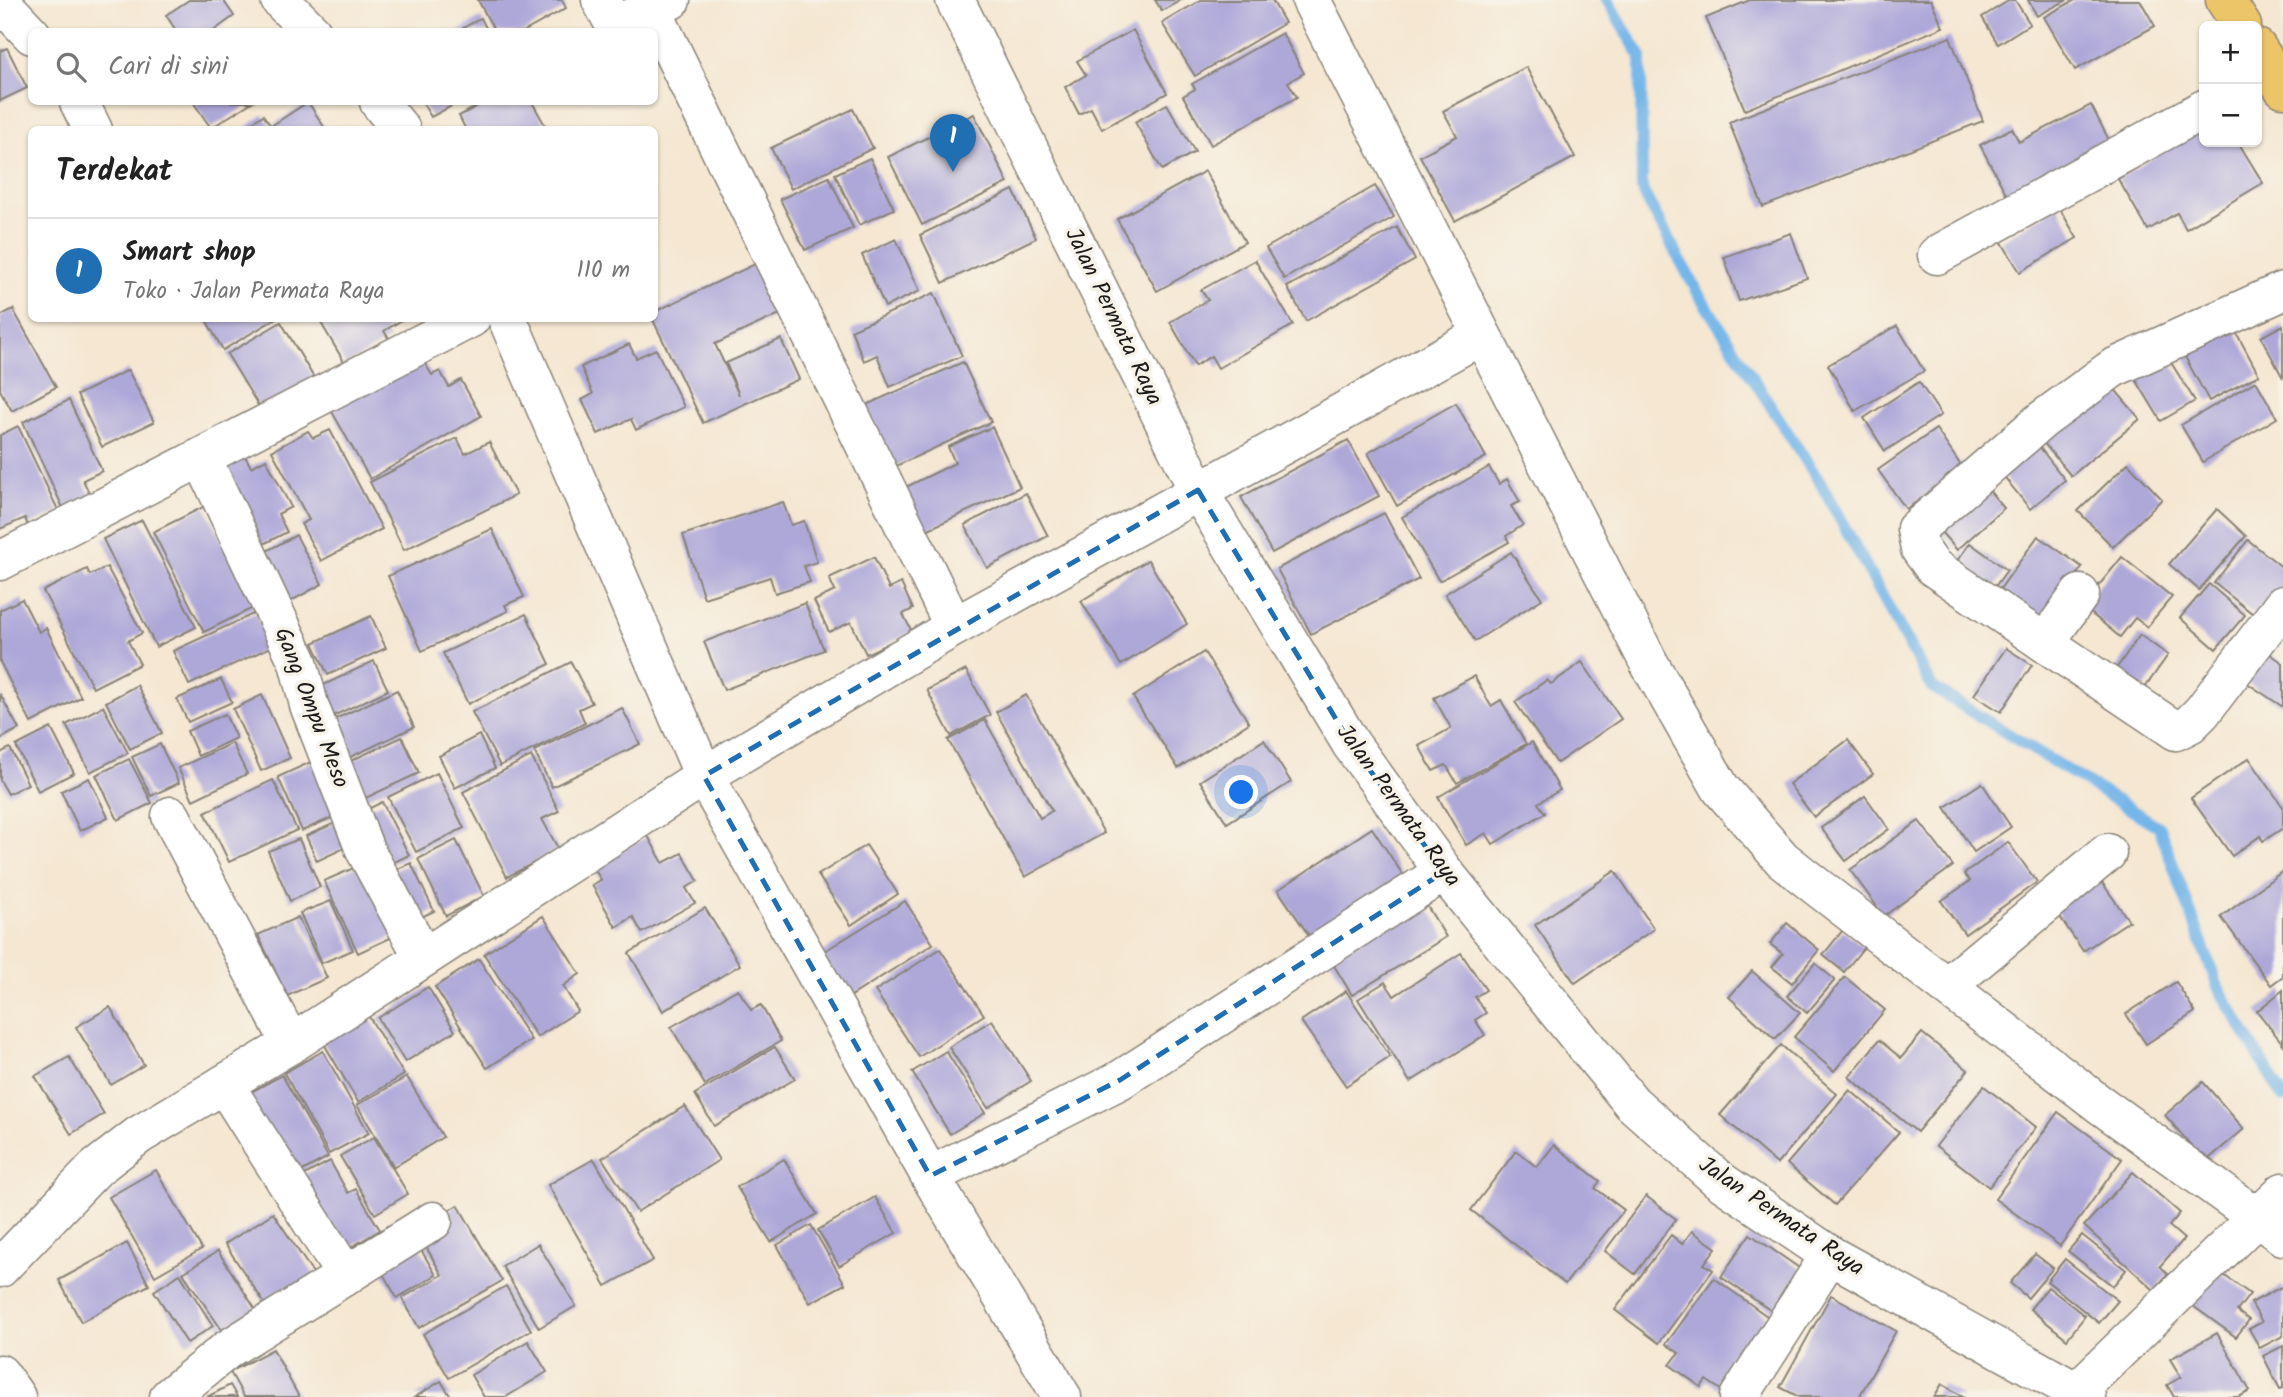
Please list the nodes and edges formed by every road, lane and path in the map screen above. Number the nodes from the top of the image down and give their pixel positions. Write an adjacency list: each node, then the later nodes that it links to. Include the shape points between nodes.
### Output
1 (280, 0): 9 (street)
2 (601, 0): 7 (street, via 617,24)
3 (956, 0): 22 (street, Jalan Permata Raya)
4 (1311, 0): 20 (street)
5 (2225, 0): 8 (main road)
6 (0, 1): 10 (street)
7 (661, 5): 26 (street)
8 (2239, 21)
9 (308, 28)
10 (28, 31)
11 (80, 105): 14 (street)
12 (381, 105): 15 (street)
13 (2199, 111): 16 (street)
14 (91, 126)
15 (398, 126)
16 (1937, 255)
17 (2283, 291): 27 (street, via 2113,368 2042,420 1916,529 1920,549 1933,567)
18 (463, 322): 21 (street)
19 (509, 322): 28 (street)
20 (1480, 336): 22 (street); 33 (street, via 1649,663 1721,789 1782,859)
21 (202, 458): 23 (street); 32 (street, Gang Ompu Meso, via 298,662 309,705 365,850)
22 (1198, 491): 26 (street); 31 (street, Jalan Permata Raya, via 1351,744)
23 (0, 561)
24 (2080, 594): 27 (street)
25 (2283, 605): 27 (street, via 2202,712 2176,731)
26 (954, 627): 28 (street)
27 (2045, 643)
28 (704, 776): 32 (street); 36 (street)
29 (171, 816): 34 (street)
30 (2107, 853): 33 (street)
31 (1444, 872): 36 (street, via 1120,1080); 40 (street, Jalan Permata Raya, via 1632,1103 1719,1180)
32 (423, 957): 34 (street)
33 (1947, 986): 39 (street)
34 (291, 1044): 35 (street)
35 (224, 1084): 41 (street, via 139,1135 96,1168); 42 (street)
36 (930, 1176): 47 (street)
37 (2283, 1192): 39 (street)
38 (433, 1221): 42 (street)
39 (2269, 1227): 44 (street)
40 (1830, 1255): 44 (street, Jalan Permata Raya); 48 (street)
41 (0, 1268)
42 (346, 1276): 46 (street, via 228,1349)
43 (0, 1374): 45 (street)
44 (2081, 1394)
45 (16, 1397)
46 (169, 1397)
47 (1062, 1397)
48 (1739, 1397)

